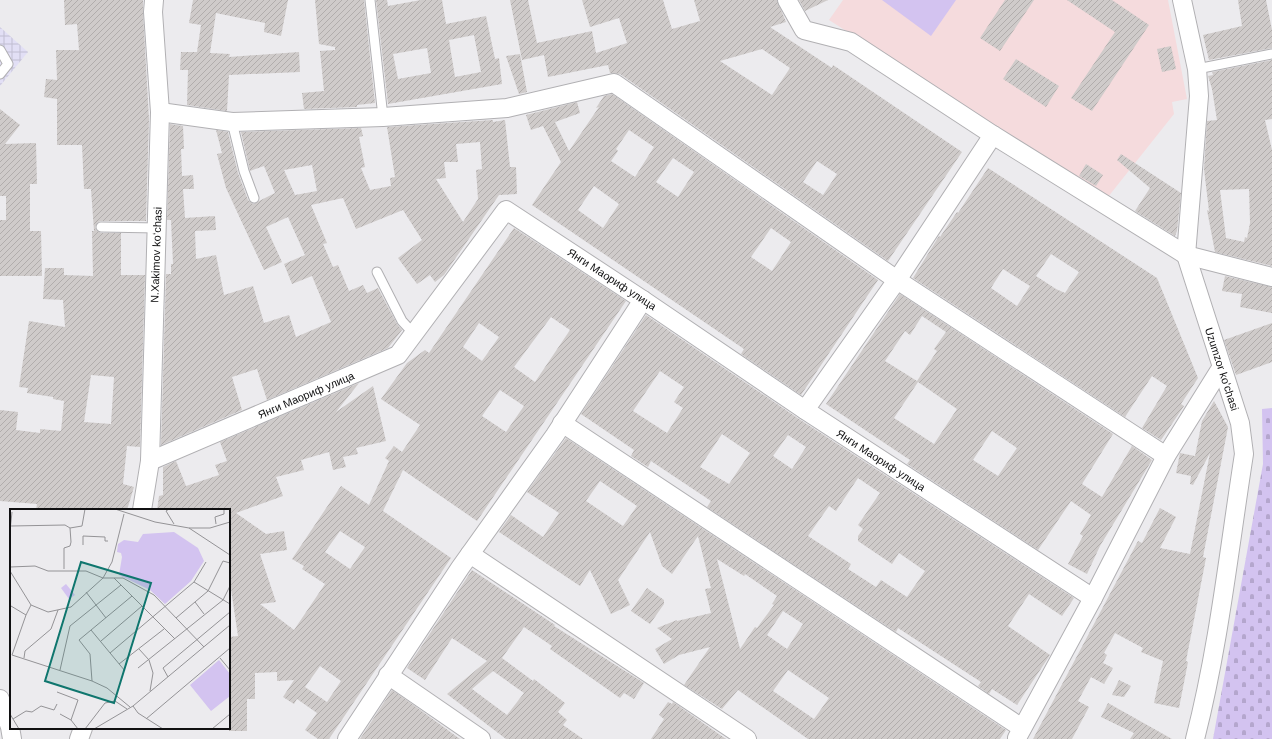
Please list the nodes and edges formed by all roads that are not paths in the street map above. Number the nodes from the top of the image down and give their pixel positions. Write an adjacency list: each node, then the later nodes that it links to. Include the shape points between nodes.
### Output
1 (154, 0): 9 (street, N.Xakimov koʻchasi)
2 (370, 0): 10 (lane)
3 (787, 0): 12 (street, via 804,30 852,42)
4 (1182, 0): 7 (street, Uzumzor koʻchasi)
5 (0, 50): 8 (lane, via 8,64)
6 (1272, 54): 7 (lane)
7 (1197, 69): 16 (street, Uzumzor koʻchasi, via 1199,96)
8 (0, 74)
9 (160, 112): 11 (street); 15 (street, N.Xakimov koʻchasi)
10 (383, 117): 11 (street); 19 (street, via 507,108 614,83)
11 (232, 122): 13 (lane, via 244,171)
12 (994, 135): 16 (street); 19 (street)
13 (254, 198)
14 (101, 227): 15 (lane)
15 (157, 228): 26 (street, N.Xakimov koʻchasi)
16 (1186, 255): 18 (street); 22 (street, Uzumzor koʻchasi)
17 (377, 272): 21 (lane, via 402,321)
18 (1272, 277)
19 (897, 280): 23 (street); 25 (street)
20 (643, 300): 21 (street, Янги Маориф улица, via 506,210); 23 (street, Янги Маориф улица); 24 (street)
21 (414, 334): 26 (street, Янги Маориф улица, via 398,356)
22 (1221, 368): 25 (street); 41 (street, Uzumzor koʻchasi, via 1240,423 1244,454 1218,621)
23 (805, 410): 29 (street, Янги Маориф улица)
24 (562, 423): 28 (street); 35 (street)
25 (1166, 456): 29 (street)
26 (150, 461): 27 (street, N.Xakimov koʻchasi)
27 (142, 509)
28 (470, 554): 30 (street); 40 (street)
29 (1093, 598): 35 (street)
30 (388, 675): 38 (street); 39 (street)
31 (0, 699): 32 (street)
32 (10, 727)
33 (10, 729): 36 (street)
34 (83, 729): 37 (street)
35 (1019, 734)
36 (12, 739)
37 (79, 739)
38 (347, 739)
39 (481, 739)
40 (748, 739)
41 (1195, 739)

